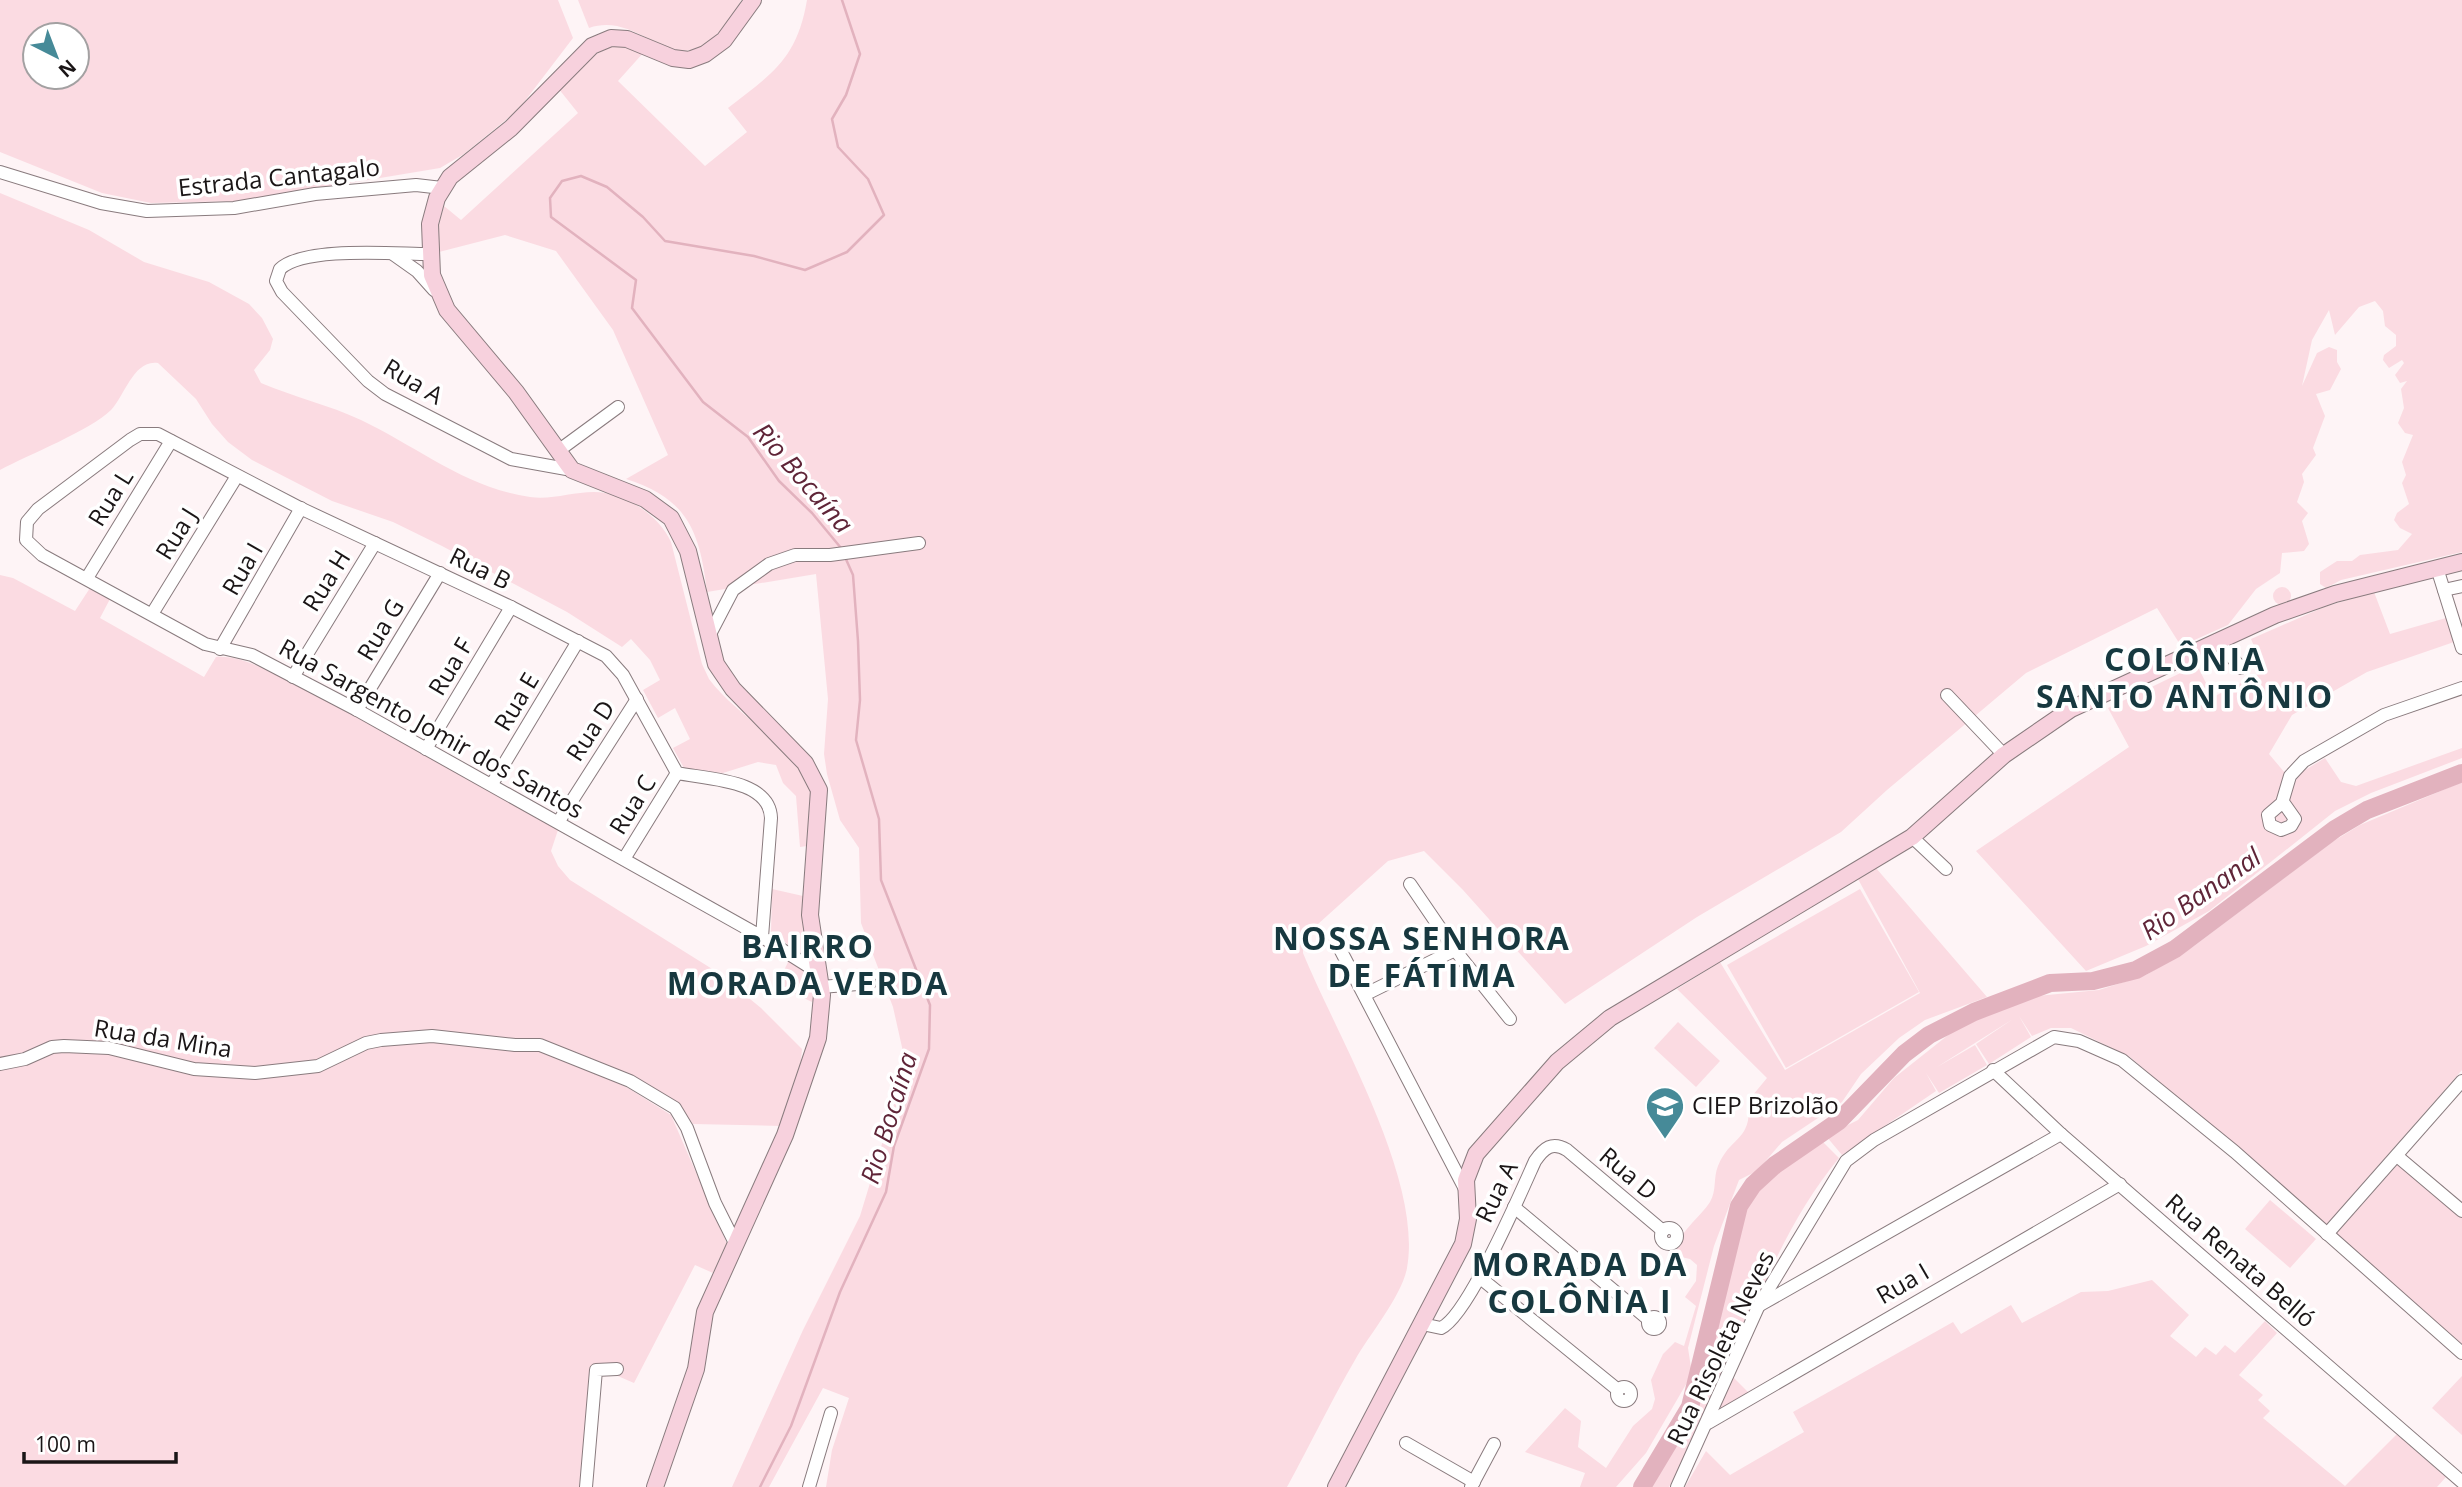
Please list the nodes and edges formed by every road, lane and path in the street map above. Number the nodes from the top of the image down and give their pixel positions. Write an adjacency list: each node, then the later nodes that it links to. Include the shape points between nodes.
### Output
1 (753, 0): 3 (street, via 724,40 690,60 673,58 628,39 598,42)
2 (0, 172): 3 (street, Estrada Cantagalo, via 101,203 147,211 255,206 315,194 416,185)
3 (442, 188): 5 (street, via 431,216)
4 (393, 253): 5 (street); 6 (street, via 417,271); 11 (street, Rua A, via 300,258 286,264 276,281 384,394 505,456)
5 (429, 254): 6 (street)
6 (439, 297): 8 (street)
7 (618, 407): 10 (street)
8 (547, 436): 10 (street); 11 (street, via 545,450)
9 (171, 441): 13 (street, Rua B); 15 (street, Rua B, via 148,433 130,440 38,509 27,522); 21 (street, Rua L)
10 (558, 452): 12 (street)
11 (529, 461): 12 (street, Rua A)
12 (572, 470): 26 (street, via 645,499 671,518 688,551)
13 (237, 477): 14 (street, Rua B); 25 (street, Rua J)
14 (301, 508): 16 (street, Rua B); 30 (street, Rua I)
15 (25, 534): 21 (street, Rua Sargento Jomir dos Santos, via 38,552)
16 (375, 543): 20 (street, Rua B); 32 (street, Rua H)
17 (919, 543): 26 (street, via 788,557 747,577 733,590)
18 (2462, 562): 19 (street)
19 (2437, 568): 23 (street); 27 (street, via 2335,594)
20 (440, 573): 24 (street, Rua B); 36 (street, Rua G)
21 (87, 578): 25 (street, Rua Sargento Jomir dos Santos)
22 (2462, 586): 23 (street)
23 (2444, 590): 29 (street)
24 (511, 607): 28 (street, Rua B); 37 (street, Rua F)
25 (152, 614): 30 (street, Rua Sargento Jomir dos Santos)
26 (708, 638): 50 (street, via 727,682 799,756 817,784 820,796 810,915)
27 (2217, 640): 31 (street); 38 (street, via 2071,709)
28 (578, 641): 35 (street, Rua B, via 613,662); 40 (street, Rua E)
29 (2462, 648)
30 (220, 649): 32 (street, Rua Sargento Jomir dos Santos, via 246,653)
31 (2241, 668)
32 (293, 677): 36 (street, Rua Sargento Jomir dos Santos)
33 (2462, 688): 41 (street, via 2384,715 2304,761 2290,776)
34 (1947, 695): 38 (street)
35 (637, 699): 39 (street, Rua B); 42 (street, Rua D)
36 (357, 710): 37 (street, Rua Sargento Jomir dos Santos)
37 (426, 749): 40 (street, Rua Sargento Jomir dos Santos)
38 (2004, 755): 43 (street)
39 (677, 773): 44 (street, Rua C); 47 (street, via 748,788 768,804 771,818)
40 (492, 784): 42 (street, Rua Sargento Jomir dos Santos)
41 (2283, 802)
42 (559, 821): 44 (street, Rua Sargento Jomir dos Santos)
43 (1912, 837): 45 (street); 61 (street, via 1638,999 1587,1036 1557,1062 1482,1146 1468,1170)
44 (624, 859): 47 (street, Rua Sargento Jomir dos Santos)
45 (1946, 869)
46 (1410, 884): 48 (street)
47 (762, 937): 50 (street, Rua Sargento Jomir dos Santos)
48 (1455, 950): 52 (street); 53 (street)
49 (1341, 951): 52 (street)
50 (819, 979): 51 (street); 66 (street, via 821,1021 808,1072 764,1187)
51 (870, 983)
52 (1366, 994): 61 (street)
53 (1510, 1019)
54 (0, 1064): 66 (street, Rua da Mina, via 52,1047 75,1046 121,1050 194,1069 255,1073 317,1066 373,1041 432,1036 540,1045 630,1081 681,1114)
55 (1993, 1070): 57 (street, Rua Renata Belló); 65 (street, Rua Risoleta Neves, via 2054,1037 2079,1041 2115,1056 2235,1152); 68 (street, Rua Risoleta Neves, via 1846,1161)
56 (2462, 1081): 59 (street)
57 (2061, 1134): 60 (street, Rua Renata Belló); 68 (street)
58 (1567, 1150): 62 (street, Rua A, via 1552,1146 1542,1151); 64 (street, Rua D)
59 (2397, 1156): 63 (street); 65 (street)
60 (2120, 1184): 75 (street, Rua I); 78 (street, Rua Renata Belló)
61 (1467, 1194): 70 (street, via 1463,1244)
62 (1514, 1206): 67 (street, Rua A); 69 (street)
63 (2462, 1212)
64 (1663, 1231)
65 (2327, 1234): 71 (street, Rua Risoleta Neves)
66 (736, 1245): 81 (street, via 705,1312 696,1368)
67 (1478, 1276): 70 (street, Rua A, via 1448,1324 1438,1328); 73 (street)
68 (1759, 1305): 75 (street, Rua Risoleta Neves)
69 (1649, 1320)
70 (1422, 1324): 83 (street)
71 (2462, 1353)
72 (617, 1369): 80 (street, via 596,1370)
73 (1618, 1390)
74 (831, 1413): 82 (street)
75 (1708, 1423): 84 (street, Rua Risoleta Neves)
76 (1406, 1443): 79 (street)
77 (1494, 1444): 79 (street)
78 (2462, 1482)
79 (1473, 1484)
80 (586, 1487)
81 (655, 1487)
82 (809, 1487)
83 (1336, 1487)
84 (1677, 1487)

